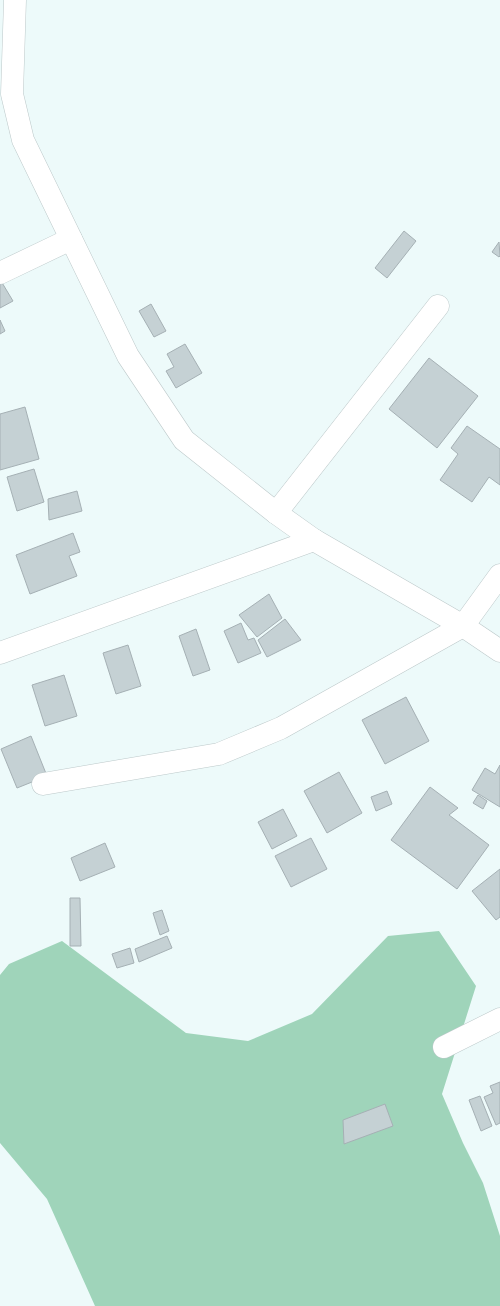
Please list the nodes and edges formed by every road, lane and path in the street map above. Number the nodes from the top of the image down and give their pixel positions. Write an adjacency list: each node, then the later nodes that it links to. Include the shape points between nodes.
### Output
1 (15, 0): 2 (street)
2 (6, 96): 3 (street, via 23,140)
3 (71, 239): 4 (street); 6 (street, via 128,356 184,440)
4 (0, 273)
5 (438, 306): 6 (street)
6 (276, 513): 7 (street)
7 (314, 540): 9 (street); 11 (street)
8 (500, 575): 9 (street)
9 (464, 626): 10 (street); 12 (street, via 281,728 219,754)
10 (500, 651)
11 (0, 653)
12 (43, 784)
13 (500, 1020): 14 (street)
14 (444, 1047)

